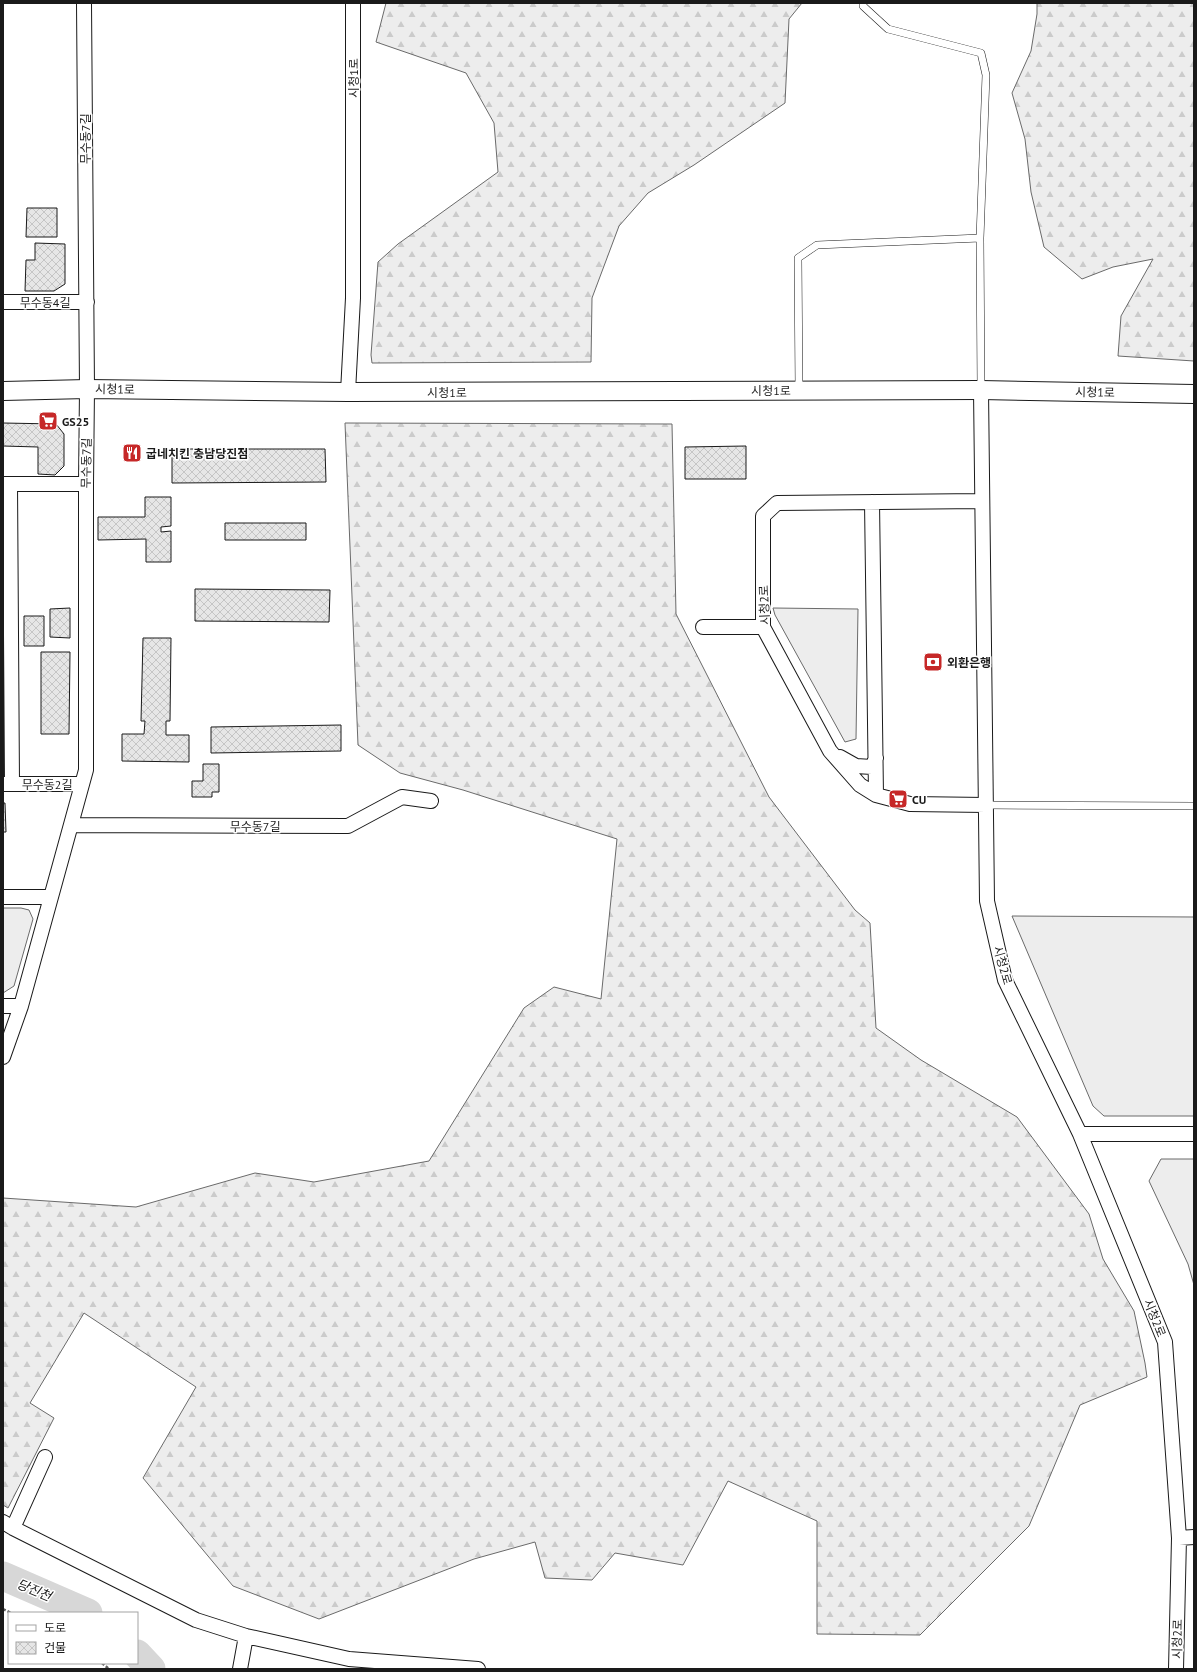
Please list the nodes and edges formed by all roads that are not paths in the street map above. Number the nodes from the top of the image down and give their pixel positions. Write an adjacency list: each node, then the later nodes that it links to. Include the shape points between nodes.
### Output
1 (84, 3): 6 (street, 무수동7길)
2 (353, 3): 11 (street, 시청1로, via 353,298)
3 (863, 3): 4 (lane, via 863,6 888,29 981,53 986,75)
4 (980, 238): 9 (lane, via 817,245 798,258); 10 (lane)
5 (3, 302): 6 (street, 무수동4길)
6 (87, 302): 7 (street, 무수동7길)
7 (87, 389): 8 (street, 시청1로); 11 (street, 시청1로); 14 (street, 무수동7길)
8 (3, 390)
9 (800, 390): 10 (street, 시청1로); 11 (street, 시청1로)
10 (981, 390): 12 (street, 시청1로); 15 (street, 시청2로)
11 (348, 392)
12 (1194, 394)
13 (7, 484): 14 (street, 무수동2길); 19 (street, 무수동2길)
14 (86, 484): 23 (street, 무수동7길, via 86,770)
15 (982, 501): 16 (street, 시청2로); 26 (street, 시청2로)
16 (872, 502): 18 (street, 시청2로, via 777,503 763,516); 21 (street)
17 (703, 627): 18 (street)
18 (763, 627): 20 (street, 시청2로)
19 (7, 711): 22 (street, 무수동2길)
20 (830, 751): 21 (street, via 856,766 872,766); 24 (street, 시청2로, via 860,785)
21 (876, 758): 24 (street)
22 (7, 784): 23 (street, 무수동2길)
23 (82, 784): 28 (street, 무수동7길)
24 (876, 795): 26 (street, 시청2로, via 910,804)
25 (431, 801): 28 (street, 무수동7길, via 402,797 348,826)
26 (986, 805): 27 (lane); 34 (street, 시청2로, via 987,901 1004,980)
27 (1194, 806)
28 (72, 825): 30 (street, 무수동7길)
29 (3, 897): 30 (street)
30 (51, 897): 32 (street, 무수동7길)
31 (3, 1006): 32 (street)
32 (21, 1006): 33 (street, 무수동7길)
33 (3, 1057)
34 (1080, 1134): 35 (street); 39 (street, 시청2로, via 1165,1342)
35 (1194, 1134)
36 (45, 1456): 37 (street)
37 (8, 1525): 40 (street, via 196,1620)
38 (1194, 1537): 39 (street)
39 (1179, 1538): 43 (street, 시청2로)
40 (246, 1636): 41 (street); 42 (street, via 349,1659)
41 (240, 1669)
42 (478, 1669)
43 (1176, 1669)

